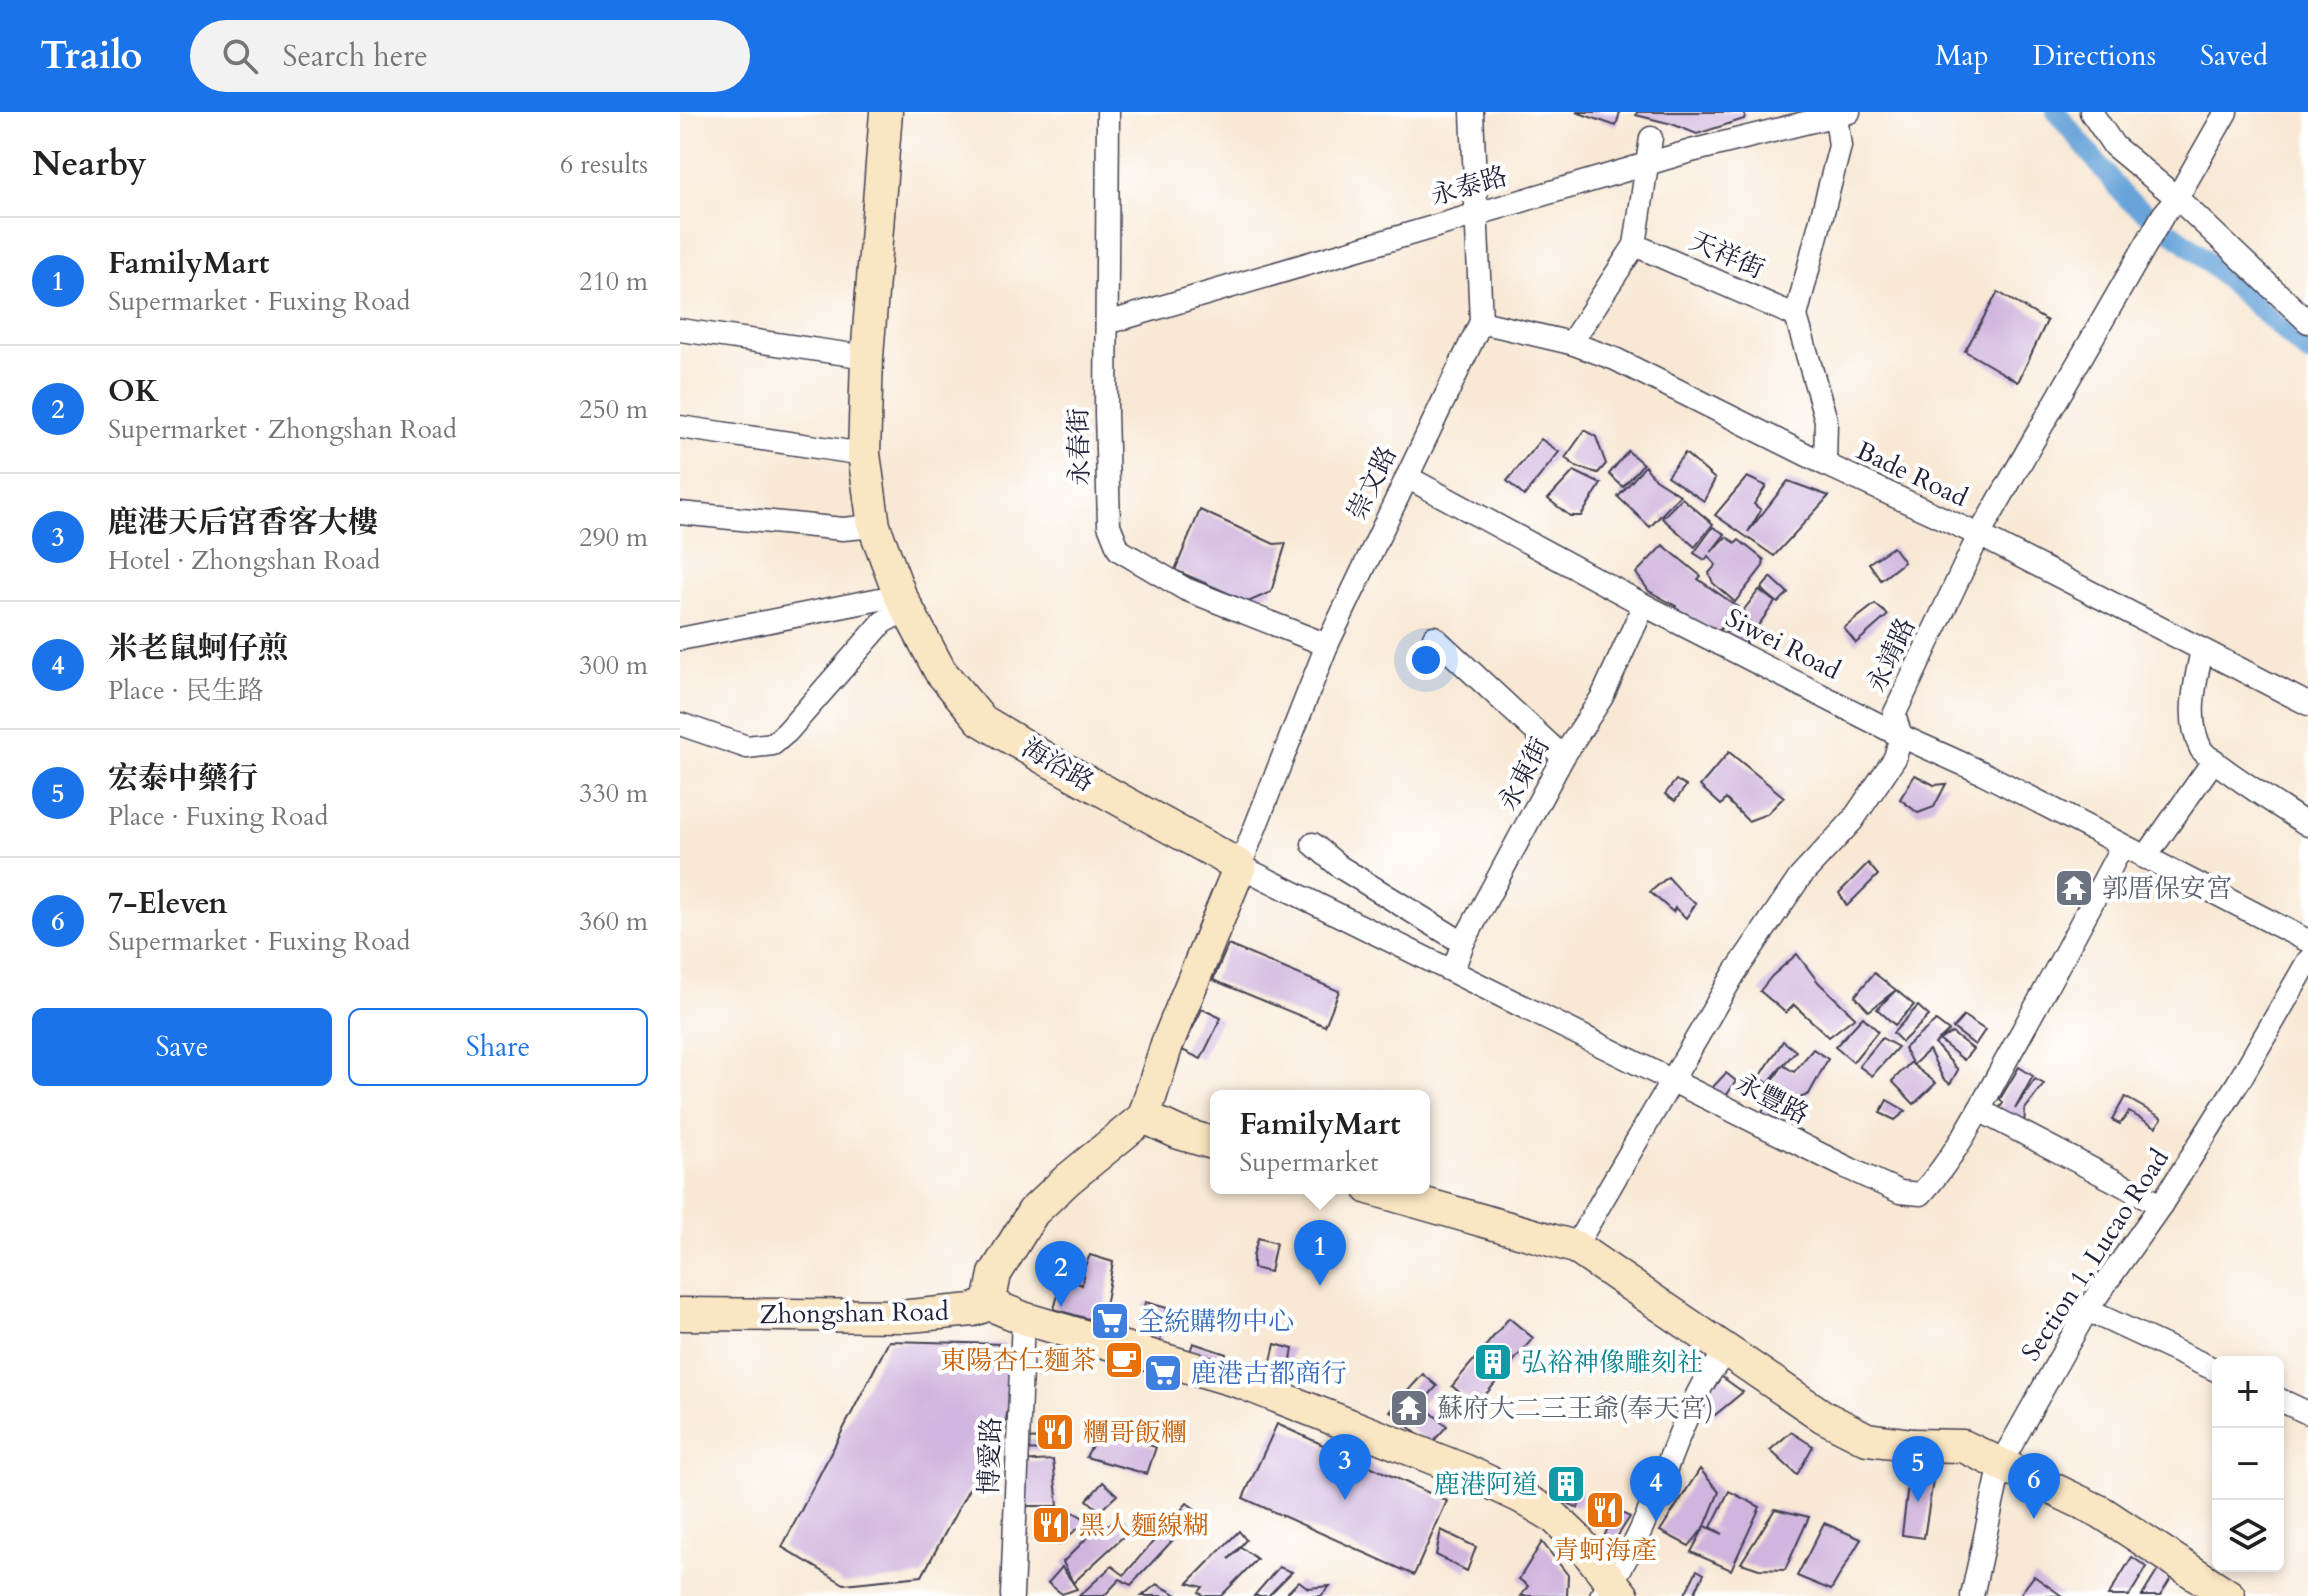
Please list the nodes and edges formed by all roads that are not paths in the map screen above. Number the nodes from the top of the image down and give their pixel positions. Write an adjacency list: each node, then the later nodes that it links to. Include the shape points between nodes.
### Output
1 (886, 112): 18 (street, 海浴路)
2 (1108, 112): 15 (street, 永春街)
3 (1472, 112): 10 (street, 崇文路)
4 (2091, 112): 9 (street, via 2114,146)
5 (2226, 112): 9 (street, 永靖路)
6 (1843, 114): 8 (street, 永泰路); 12 (street, via 1840,146)
7 (1651, 138): 8 (street)
8 (1646, 164): 10 (street, 永泰路); 11 (street)
9 (2177, 198): 14 (street); 25 (street, 永靖路)
10 (1475, 213): 13 (street, 崇文路); 15 (street, 永泰路)
11 (1635, 245): 12 (street, 天祥街); 17 (street)
12 (1796, 316): 21 (street, via 1826,420)
13 (1481, 322): 17 (street, Bade Road); 22 (street, 崇文路)
14 (2308, 322)
15 (1107, 323): 30 (street, 永春街, via 1109,525 1119,550 1185,589)
16 (680, 330): 18 (street)
17 (1571, 343): 21 (street, Bade Road, via 1615,359)
18 (867, 357): 20 (street, 海浴路)
19 (680, 427): 20 (street)
20 (864, 454): 24 (street, 海浴路)
21 (1825, 464): 25 (street, Bade Road)
22 (1407, 477): 27 (street, Siwei Road); 30 (street, 崇文路)
23 (680, 513): 24 (street, via 843,529)
24 (874, 526): 26 (street, 海浴路)
25 (1979, 535): 31 (street, Bade Road); 34 (street, 永靖路, via 1894,715)
26 (904, 602): 29 (street); 33 (street, via 773,744 747,747); 41 (street, 海浴路, via 940,671 981,720)
27 (1644, 605): 34 (street, Siwei Road); 35 (street, 永東街, via 1602,697)
28 (1434, 637): 35 (street)
29 (680, 639)
30 (1327, 645): 41 (street, 崇文路)
31 (2202, 650): 32 (street, Bade Road); 36 (street, via 2193,690 2193,723 2201,751)
32 (2308, 704)
33 (680, 724)
34 (1901, 736): 39 (street, Siwei Road); 46 (street, 永靖路, via 1895,758 1852,821 1800,877)
35 (1563, 757): 43 (street, 永東街)
36 (2214, 760): 37 (street); 40 (street)
37 (2308, 825)
38 (1313, 844): 43 (street, via 1340,867)
39 (2122, 846): 40 (street, Siwei Road); 47 (street, 永豐路)
40 (2145, 858): 42 (street, Siwei Road)
41 (1240, 866): 45 (street, 永豐路); 48 (street, via 1167,1044)
42 (2308, 941)
43 (1463, 943): 45 (street, 永東街)
44 (2308, 961): 51 (street, Section 1, Lucao Road)
45 (1453, 970): 46 (street, 永豐路)
46 (1671, 1080): 47 (street, 永豐路, via 1900,1192 1921,1194); 52 (street, 永靖路)
47 (1979, 1110): 51 (street)
48 (1144, 1117): 49 (street); 53 (street, via 1033,1212 995,1274)
49 (1210, 1142)
50 (1390, 1194): 52 (street)
51 (2161, 1205): 54 (street, Section 1, Lucao Road)
52 (1575, 1247): 57 (street)
53 (989, 1304): 55 (street, Zhongshan Road, via 909,1316); 56 (street)
54 (2087, 1310): 58 (street); 61 (street, Section 1, Lucao Road)
55 (680, 1314)
56 (1023, 1318): 62 (street, via 1243,1383 1466,1471 1553,1516 1576,1538); 63 (street, 博愛路)
57 (1727, 1350): 61 (street, via 1824,1417 1867,1439 1963,1446); 62 (street, via 1699,1389)
58 (2212, 1368)
59 (2284, 1402): 60 (street)
60 (2308, 1413)
61 (2001, 1463): 64 (street, Section 1, Lucao Road); 65 (street, via 2101,1512)
62 (1612, 1592)
63 (1012, 1596)
64 (1972, 1596)
65 (2229, 1596)

